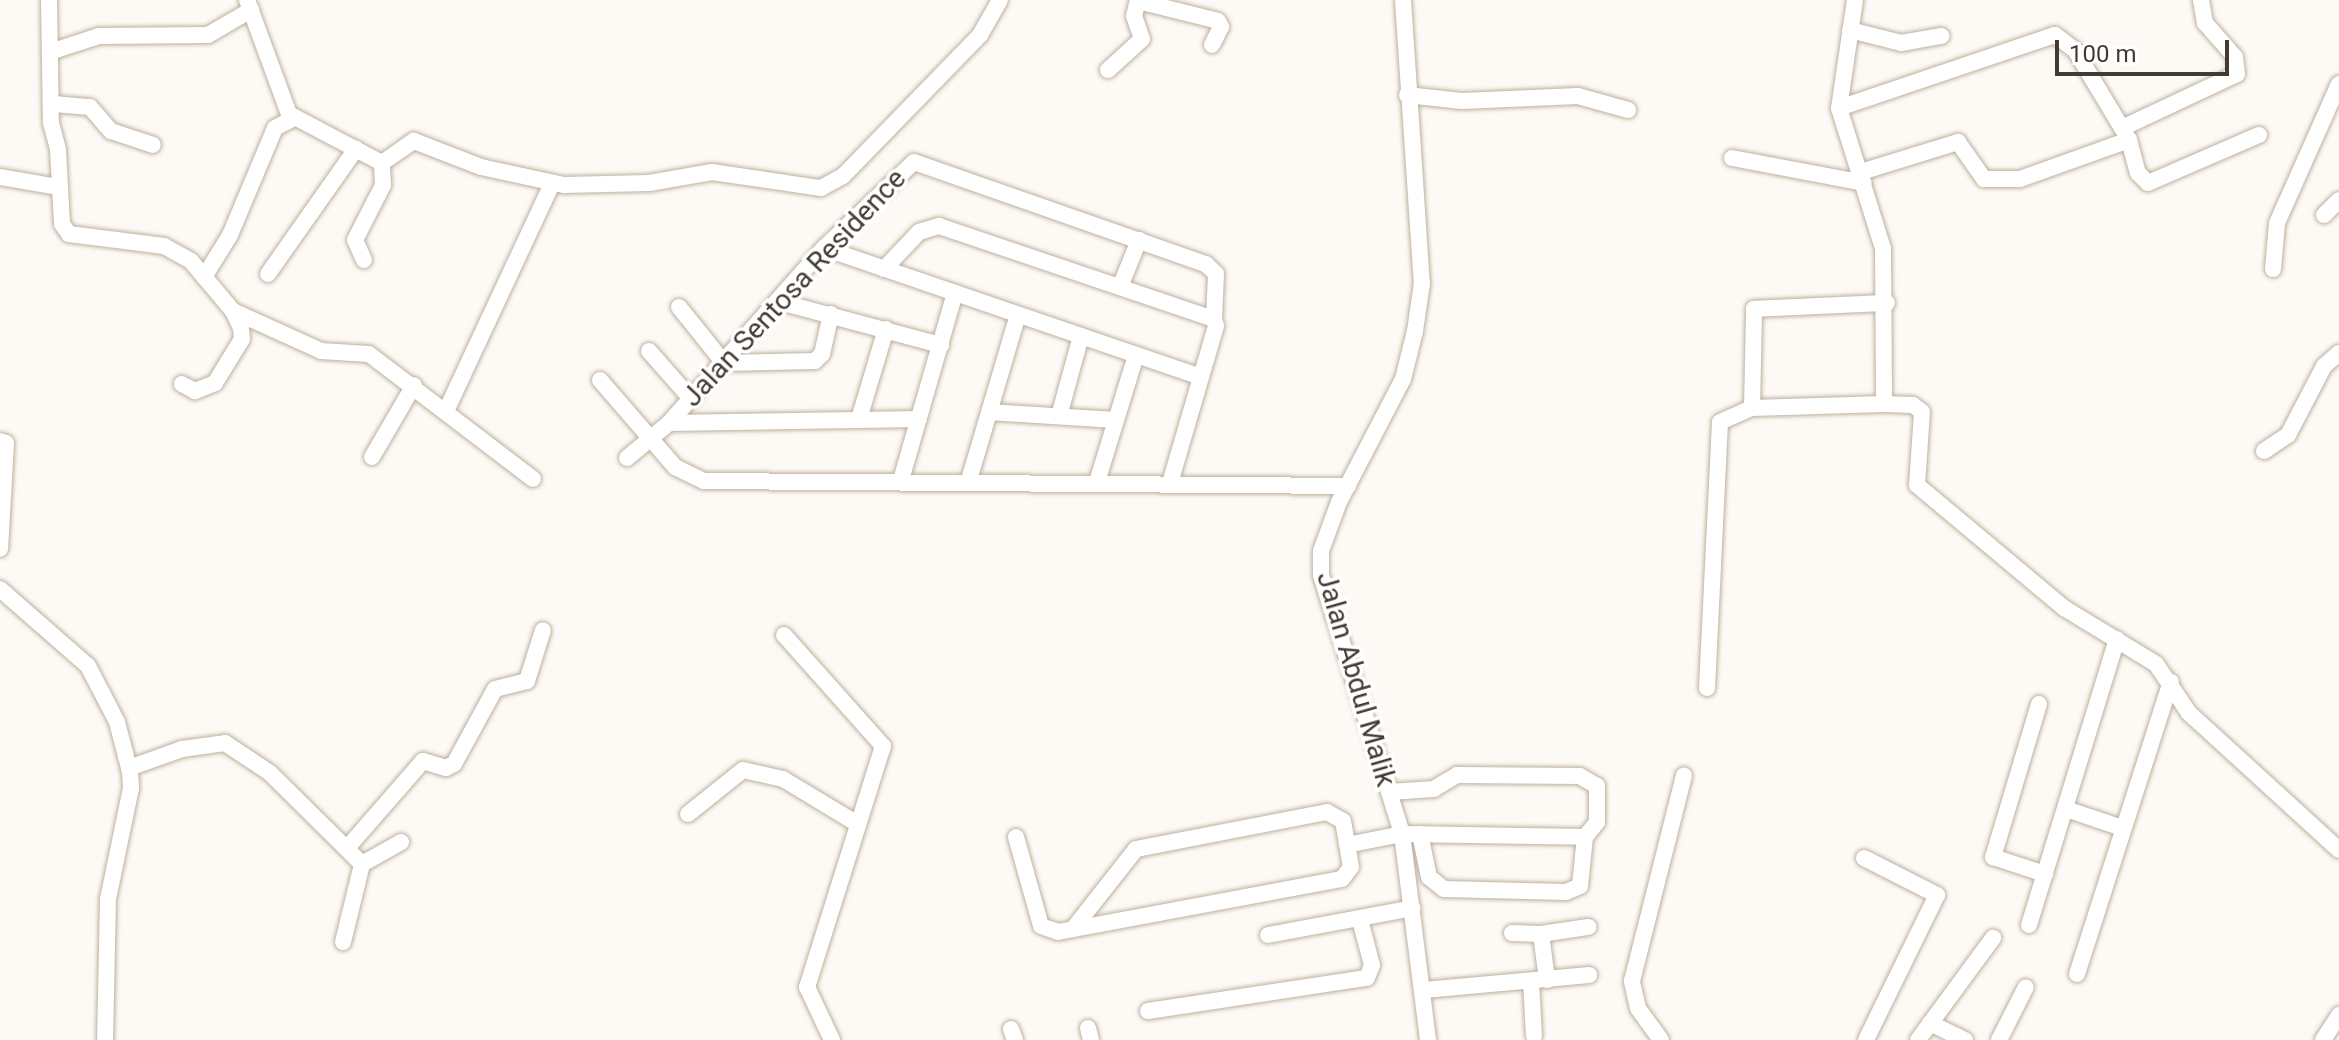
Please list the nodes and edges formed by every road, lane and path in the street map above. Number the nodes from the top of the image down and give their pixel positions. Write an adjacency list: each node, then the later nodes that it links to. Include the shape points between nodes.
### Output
1 (49, 0): 11 (street)
2 (1000, 0): 27 (street, via 986,29 831,185 810,188 702,172 649,183)
3 (1138, 0): 10 (street, via 1218,21 1221,27); 12 (street, via 1134,16 1142,39)
4 (1403, 0): 14 (street, Jalan Abdul Malik)
5 (1855, 0): 8 (street)
6 (2201, 0): 19 (street, via 2205,23 2235,57 2237,74)
7 (249, 5): 11 (street, via 208,35 99,36); 18 (street, via 272,59 279,96)
8 (1850, 30): 9 (street, via 1901,43); 16 (street)
9 (1941, 36)
10 (1212, 45)
11 (53, 51): 15 (street)
12 (1108, 70)
13 (2339, 84): 35 (street, via 2277,223)
14 (1407, 95): 17 (street, via 1462,101 1578,96); 78 (street, Jalan Abdul Malik, via 1421,270 1415,331 1403,379)
15 (54, 104): 21 (street, via 90,107 111,131); 28 (street)
16 (1839, 108): 19 (street, via 2055,35 2075,50); 26 (street)
17 (1628, 110)
18 (294, 118): 22 (street); 37 (street, via 275,128 230,235)
19 (2126, 134): 20 (street, via 2138,173 2148,183); 26 (street, via 2020,179 1984,179 1958,142)
20 (2259, 135)
21 (153, 145)
22 (356, 149): 24 (street); 36 (street)
23 (1732, 158): 26 (street)
24 (382, 163): 27 (street, via 414,141 481,167); 33 (street, via 383,185 355,240)
25 (0, 177): 28 (street)
26 (1862, 178): 41 (street, via 1883,248)
27 (552, 184): 61 (street, via 496,294)
28 (58, 187): 37 (street, via 62,224 69,234 164,246)
29 (2339, 200): 30 (street)
30 (2324, 215)
31 (1139, 240): 32 (street, Jalan Sentosa Residence, via 914,162); 38 (street); 46 (street, Jalan Sentosa Residence, via 1206,264 1216,274)
32 (824, 248): 34 (street); 40 (street, Jalan Sentosa Residence)
33 (364, 260)
34 (884, 269): 38 (street, via 919,232 939,226); 39 (street)
35 (2273, 269)
36 (268, 274)
37 (204, 277): 43 (street)
38 (1120, 287): 46 (street)
39 (955, 293): 45 (street); 49 (street)
40 (780, 302): 44 (street); 53 (street, Jalan Sentosa Residence)
41 (1887, 303): 59 (street); 60 (street, via 1754,309)
42 (679, 307): 53 (street)
43 (233, 311): 56 (street, via 242,339 230,363 206,391); 57 (street, via 321,351 369,354)
44 (831, 314): 47 (street); 53 (street, via 822,354 815,361)
45 (1018, 315): 48 (street); 62 (street)
46 (1214, 319): 54 (street)
47 (886, 329): 49 (street); 64 (street)
48 (1081, 336): 52 (street); 63 (street)
49 (941, 345): 65 (street)
50 (649, 351): 58 (street)
51 (2339, 353): 70 (street, via 2324,366 2288,435)
52 (1136, 355): 54 (street); 66 (street)
53 (724, 363): 58 (street, Jalan Sentosa Residence)
54 (1201, 377): 77 (street)
55 (600, 380): 68 (street)
56 (182, 384)
57 (414, 385): 61 (street); 71 (street)
58 (692, 400): 67 (street, Jalan Sentosa Residence)
59 (1884, 404): 60 (street); 83 (street, via 1921,408 1917,485 2064,608)
60 (1752, 408): 85 (street, via 1720,422)
61 (446, 411): 73 (street)
62 (989, 412): 63 (street); 75 (street)
63 (1059, 416): 66 (street)
64 (859, 419): 65 (street); 67 (street)
65 (919, 419): 74 (street)
66 (1116, 420): 76 (street)
67 (669, 423): 68 (street, Jalan Sentosa Residence)
68 (651, 438): 72 (street, Jalan Sentosa Residence); 74 (street, via 675,467 704,481)
69 (0, 441): 79 (street, via 6,443)
70 (2264, 451)
71 (372, 457)
72 (627, 458)
73 (533, 479)
74 (901, 480): 75 (street)
75 (969, 480): 76 (street)
76 (1097, 482): 77 (street)
77 (1170, 483): 78 (street)
78 (1348, 486): 89 (street, Jalan Abdul Malik, via 1321,551 1321,575)
79 (0, 549)
80 (0, 589): 87 (street, via 88,666 117,722)
81 (543, 630): 100 (street, via 527,681 495,689 454,764 446,768 423,761)
82 (784, 635): 92 (street, via 881,738 882,753)
83 (2117, 639): 84 (street, via 2156,664); 90 (street)
84 (2171, 682): 93 (street); 101 (street, via 2189,713)
85 (1707, 688)
86 (2039, 704): 104 (street, via 1993,857)
87 (129, 768): 100 (street, via 195,745 225,743 270,773); 124 (street, via 131,788 108,899)
88 (1684, 775): 127 (street, via 1632,981 1638,1008)
89 (1389, 792): 94 (street, Jalan Abdul Malik); 97 (street, via 1434,789 1457,775 1580,776 1597,786 1597,822)
90 (2066, 809): 93 (street); 104 (street)
91 (688, 814): 92 (street, via 743,770 783,779)
92 (856, 823): 125 (street, via 807,987)
93 (2122, 828): 115 (street)
94 (1402, 834): 95 (street); 99 (street); 105 (street, Jalan Abdul Malik)
95 (1420, 834): 97 (street); 97 (street, via 1429,877 1444,889 1566,892 1580,886)
96 (1016, 837): 109 (street, via 1041,926 1058,932)
97 (1585, 837)
98 (401, 842): 103 (street)
99 (1347, 845): 109 (street, via 1351,867 1342,879); 109 (street, via 1343,821 1327,812 1150,845 1127,856)
100 (348, 847): 103 (street)
101 (2339, 850)
102 (1864, 858): 128 (street, via 1937,895)
103 (362, 864): 114 (street)
104 (2045, 874): 107 (street)
105 (1413, 908): 106 (street); 119 (street, Jalan Abdul Malik)
106 (1360, 920): 112 (street); 120 (street, via 1372,965 1367,978)
107 (2029, 925)
108 (1588, 927): 111 (street)
109 (1073, 929)
110 (1512, 933): 111 (street)
111 (1541, 934): 117 (street)
112 (1268, 935)
113 (1993, 938): 122 (street)
114 (343, 942)
115 (2077, 974)
116 (1589, 975): 117 (street)
117 (1539, 981): 119 (street); 123 (street)
118 (2026, 987): 131 (street)
119 (1424, 990): 126 (street, Jalan Abdul Malik)
120 (1148, 1011)
121 (2339, 1015): 132 (street)
122 (1930, 1023): 129 (street); 130 (street)
123 (1534, 1036)
124 (105, 1040)
125 (832, 1040)
126 (1428, 1040)
127 (1661, 1040)
128 (1866, 1040)
129 (1918, 1040)
130 (1965, 1040)
131 (1999, 1040)
132 (2323, 1040)

